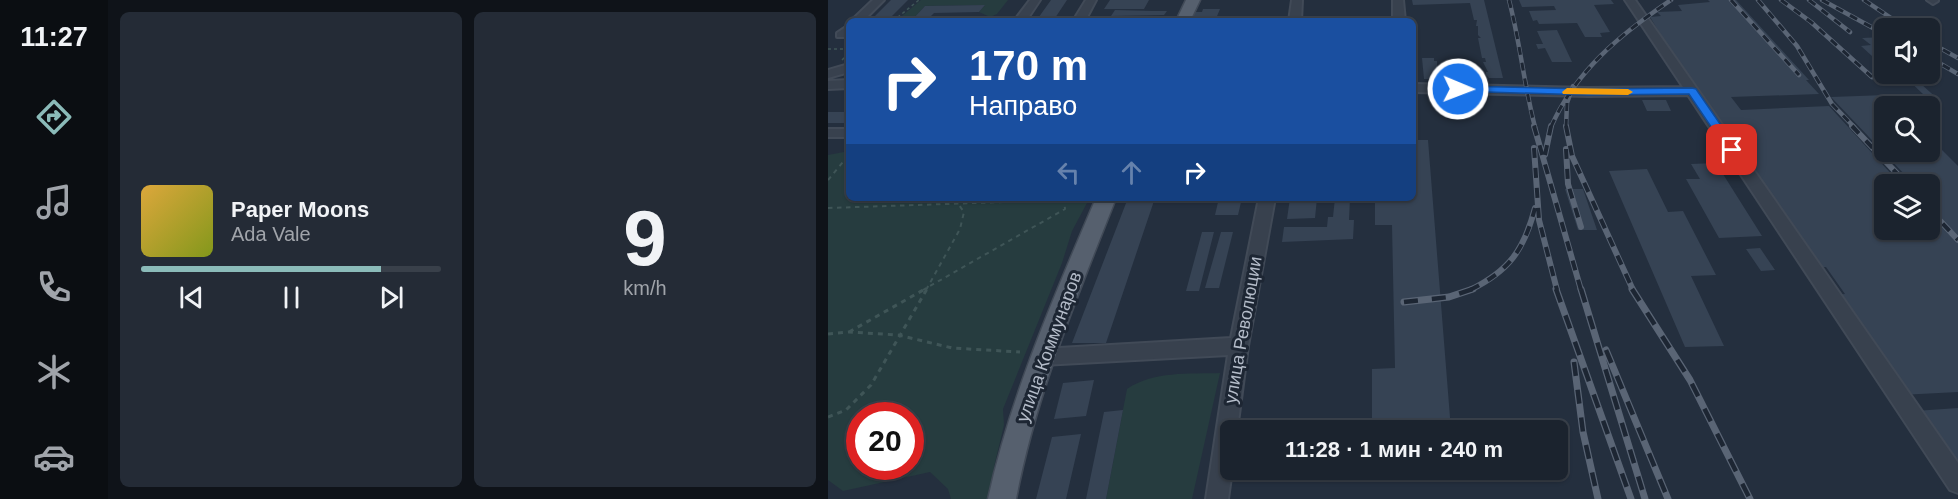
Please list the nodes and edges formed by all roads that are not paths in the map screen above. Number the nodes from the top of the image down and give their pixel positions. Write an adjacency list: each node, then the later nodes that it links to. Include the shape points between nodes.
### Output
1 (879, 0): 8 (street)
2 (1035, 0): 9 (street)
3 (1090, 0): 10 (street)
4 (1193, 0): 11 (main road)
5 (1297, 0): 12 (street)
6 (1398, 0): 13 (street)
7 (1630, 0): 19 (street)
8 (859, 18)
9 (1022, 18)
10 (1081, 18)
11 (1184, 18)
12 (1295, 18)
13 (1399, 18)
14 (846, 69): 15 (street)
15 (828, 74)
16 (846, 84): 17 (street)
17 (828, 85)
18 (1416, 88): 19 (street)
19 (1692, 91): 26 (street)
20 (828, 133): 21 (street)
21 (846, 133)
22 (1105, 201): 25 (main road, улица Коммунаров)
23 (1266, 201): 24 (street, улица Революции)
24 (1239, 346): 25 (street); 28 (street, улица Революции)
25 (1031, 355): 27 (main road, улица Коммунаров)
26 (1958, 482)
27 (1002, 499)
28 (1217, 499)

